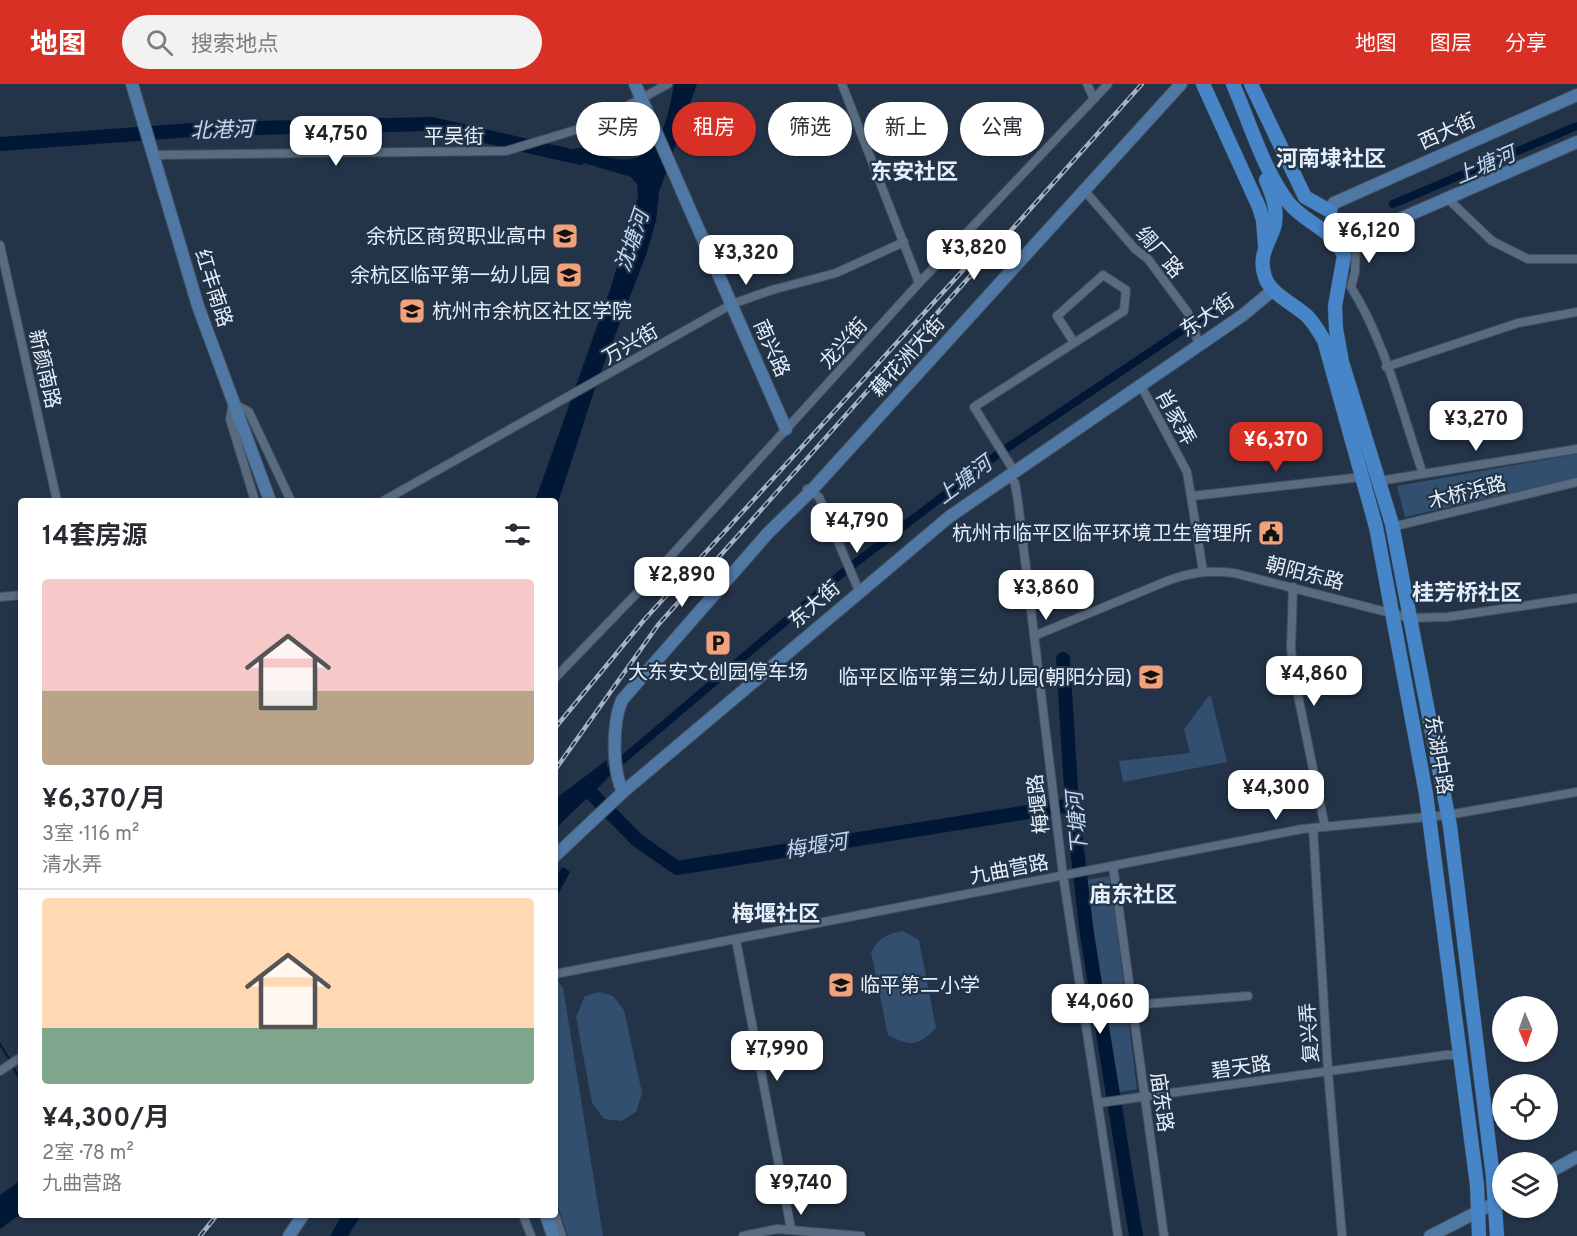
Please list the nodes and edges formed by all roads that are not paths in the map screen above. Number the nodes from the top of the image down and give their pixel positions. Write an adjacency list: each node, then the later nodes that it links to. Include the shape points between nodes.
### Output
1 (132, 84): 17 (street, 红丰南路)
2 (635, 84): 14 (street, 南兴路)
3 (668, 84): 14 (street, 平吴街)
4 (842, 84): 24 (street)
5 (1087, 84): 15 (street)
6 (1108, 84): 15 (street, 龙兴街)
7 (1172, 84): 44 (street, 藕花洲大街)
8 (1181, 84): 19 (street, 藕花洲大街)
9 (1203, 84): 22 (main road, via 1259,207)
10 (1225, 84): 18 (main road)
11 (1233, 84): 18 (main road)
12 (1251, 84): 21 (main road, via 1305,197)
13 (1577, 95): 21 (street, 西大街)
14 (641, 98): 17 (street, 平吴街, via 609,117 492,153); 30 (street, 南兴路)
15 (1094, 99): 28 (street, 龙兴街)
16 (1577, 142): 20 (street)
17 (153, 154): 36 (street, 红丰南路, via 198,306)
18 (1274, 188): 22 (main road, via 1276,205); 25 (main road)
19 (1084, 190): 33 (street, 绸厂路, via 1154,268 1188,313); 44 (street, 藕花洲大街)
20 (1446, 197): 23 (street); 27 (street, via 1492,241 1528,259)
21 (1332, 207): 25 (street)
22 (1269, 238): 29 (main road, via 1262,257 1265,278)
23 (1356, 238): 25 (street); 34 (street, via 1351,287 1362,304)
24 (904, 242): 28 (street); 30 (street, 万兴街, via 836,273)
25 (1339, 243): 42 (main road, 东湖中路, via 1344,256 1336,329 1342,362)
26 (0, 245): 46 (street, 新颜南路)
27 (1577, 259)
28 (920, 283): 37 (street, 龙兴街)
29 (1273, 290): 33 (street, 东大街); 41 (main road, 东湖中路, via 1310,319 1324,340)
30 (732, 304): 37 (street, 南兴路); 50 (street, 万兴街)
31 (1577, 312): 34 (street, via 1518,322)
32 (1073, 341): 32 (street, via 1124,311 1126,290 1103,275 1057,316); 39 (street, 梅堰路, via 974,406)
33 (1199, 344): 35 (street, 东大街)
34 (1386, 367): 40 (street)
35 (1140, 384): 39 (street, 东大街); 45 (street, 肖家弄, via 1187,472)
36 (233, 403): 47 (street, via 230,418); 48 (street, 红丰南路); 49 (street, via 249,412)
37 (786, 429): 61 (street, 龙兴街)
38 (1577, 449): 40 (street)
39 (1011, 471): 54 (street, 东大街); 60 (street, 梅堰路)
40 (1423, 474): 42 (street)
41 (1362, 477): 45 (street); 58 (main road, 东湖中路)
42 (1379, 481): 59 (main road, 东湖中路, via 1392,524)
43 (1577, 482): 51 (street, 木桥浜路)
44 (808, 491): 54 (street, via 819,497); 62 (street, 藕花洲大街, via 622,700 616,714)
45 (1192, 496): 52 (street, 肖家弄)
46 (56, 498)
47 (254, 498)
48 (269, 498)
49 (290, 498)
50 (388, 498)
51 (1400, 525)
52 (1203, 571): 53 (street, 朝阳东路, via 1234,573); 60 (street, 朝阳东路, via 1167,581)
53 (1293, 587): 58 (street, 朝阳东路); 66 (street, via 1294,676)
54 (859, 591): 62 (street, 东大街)
55 (18, 595): 56 (street)
56 (0, 597)
57 (1577, 598): 59 (street, 朝阳东路, via 1446,617)
58 (1392, 612): 59 (street, 朝阳东路); 65 (main road, 东湖中路)
59 (1410, 618): 64 (main road, 东湖中路)
60 (1034, 636): 70 (street, 梅堰路)
61 (558, 675)
62 (622, 789): 68 (street, 东大街)
63 (1577, 792): 64 (street, 九曲营路)
64 (1448, 815): 65 (street, 九曲营路); 81 (main road, 东湖中路)
65 (1430, 816): 66 (street, 九曲营路); 75 (main road, 东湖中路)
66 (1325, 827): 67 (street, 九曲营路)
67 (1313, 828): 69 (street, 九曲营路); 78 (street, 复兴弄)
68 (558, 853)
69 (1111, 866): 70 (street, 九曲营路); 74 (street, 庙东路)
70 (1064, 875): 71 (street, 九曲营路); 80 (street, 梅堰路)
71 (736, 940): 72 (street, 九曲营路); 91 (street)
72 (558, 973)
73 (1248, 996): 74 (street)
74 (1132, 1005): 79 (street, 庙东路)
75 (1461, 1055): 78 (street, 碧天路); 85 (main road, 东湖中路)
76 (18, 1059): 77 (street)
77 (0, 1071)
78 (1328, 1071): 79 (street, 碧天路); 100 (street, 复兴弄)
79 (1141, 1097): 80 (street, 碧天路); 99 (street, 庙东路)
80 (1098, 1103): 98 (street, 梅堰路)
81 (1493, 1152)
82 (1577, 1157): 83 (street)
83 (1558, 1167)
84 (1492, 1203): 85 (street)
85 (1478, 1210): 101 (street); 102 (main road, 东湖中路)
86 (301, 1218): 92 (street)
87 (524, 1218): 93 (street)
88 (547, 1218): 94 (street)
89 (556, 1218): 95 (street)
90 (1498, 1218): 103 (main road, 东湖中路)
91 (791, 1229): 96 (street); 97 (street)
92 (289, 1236)
93 (531, 1236)
94 (554, 1236)
95 (562, 1236)
96 (743, 1236)
97 (861, 1236)
98 (1118, 1236)
99 (1164, 1236)
100 (1342, 1236)
101 (1430, 1236)
102 (1479, 1236)
103 (1497, 1236)

